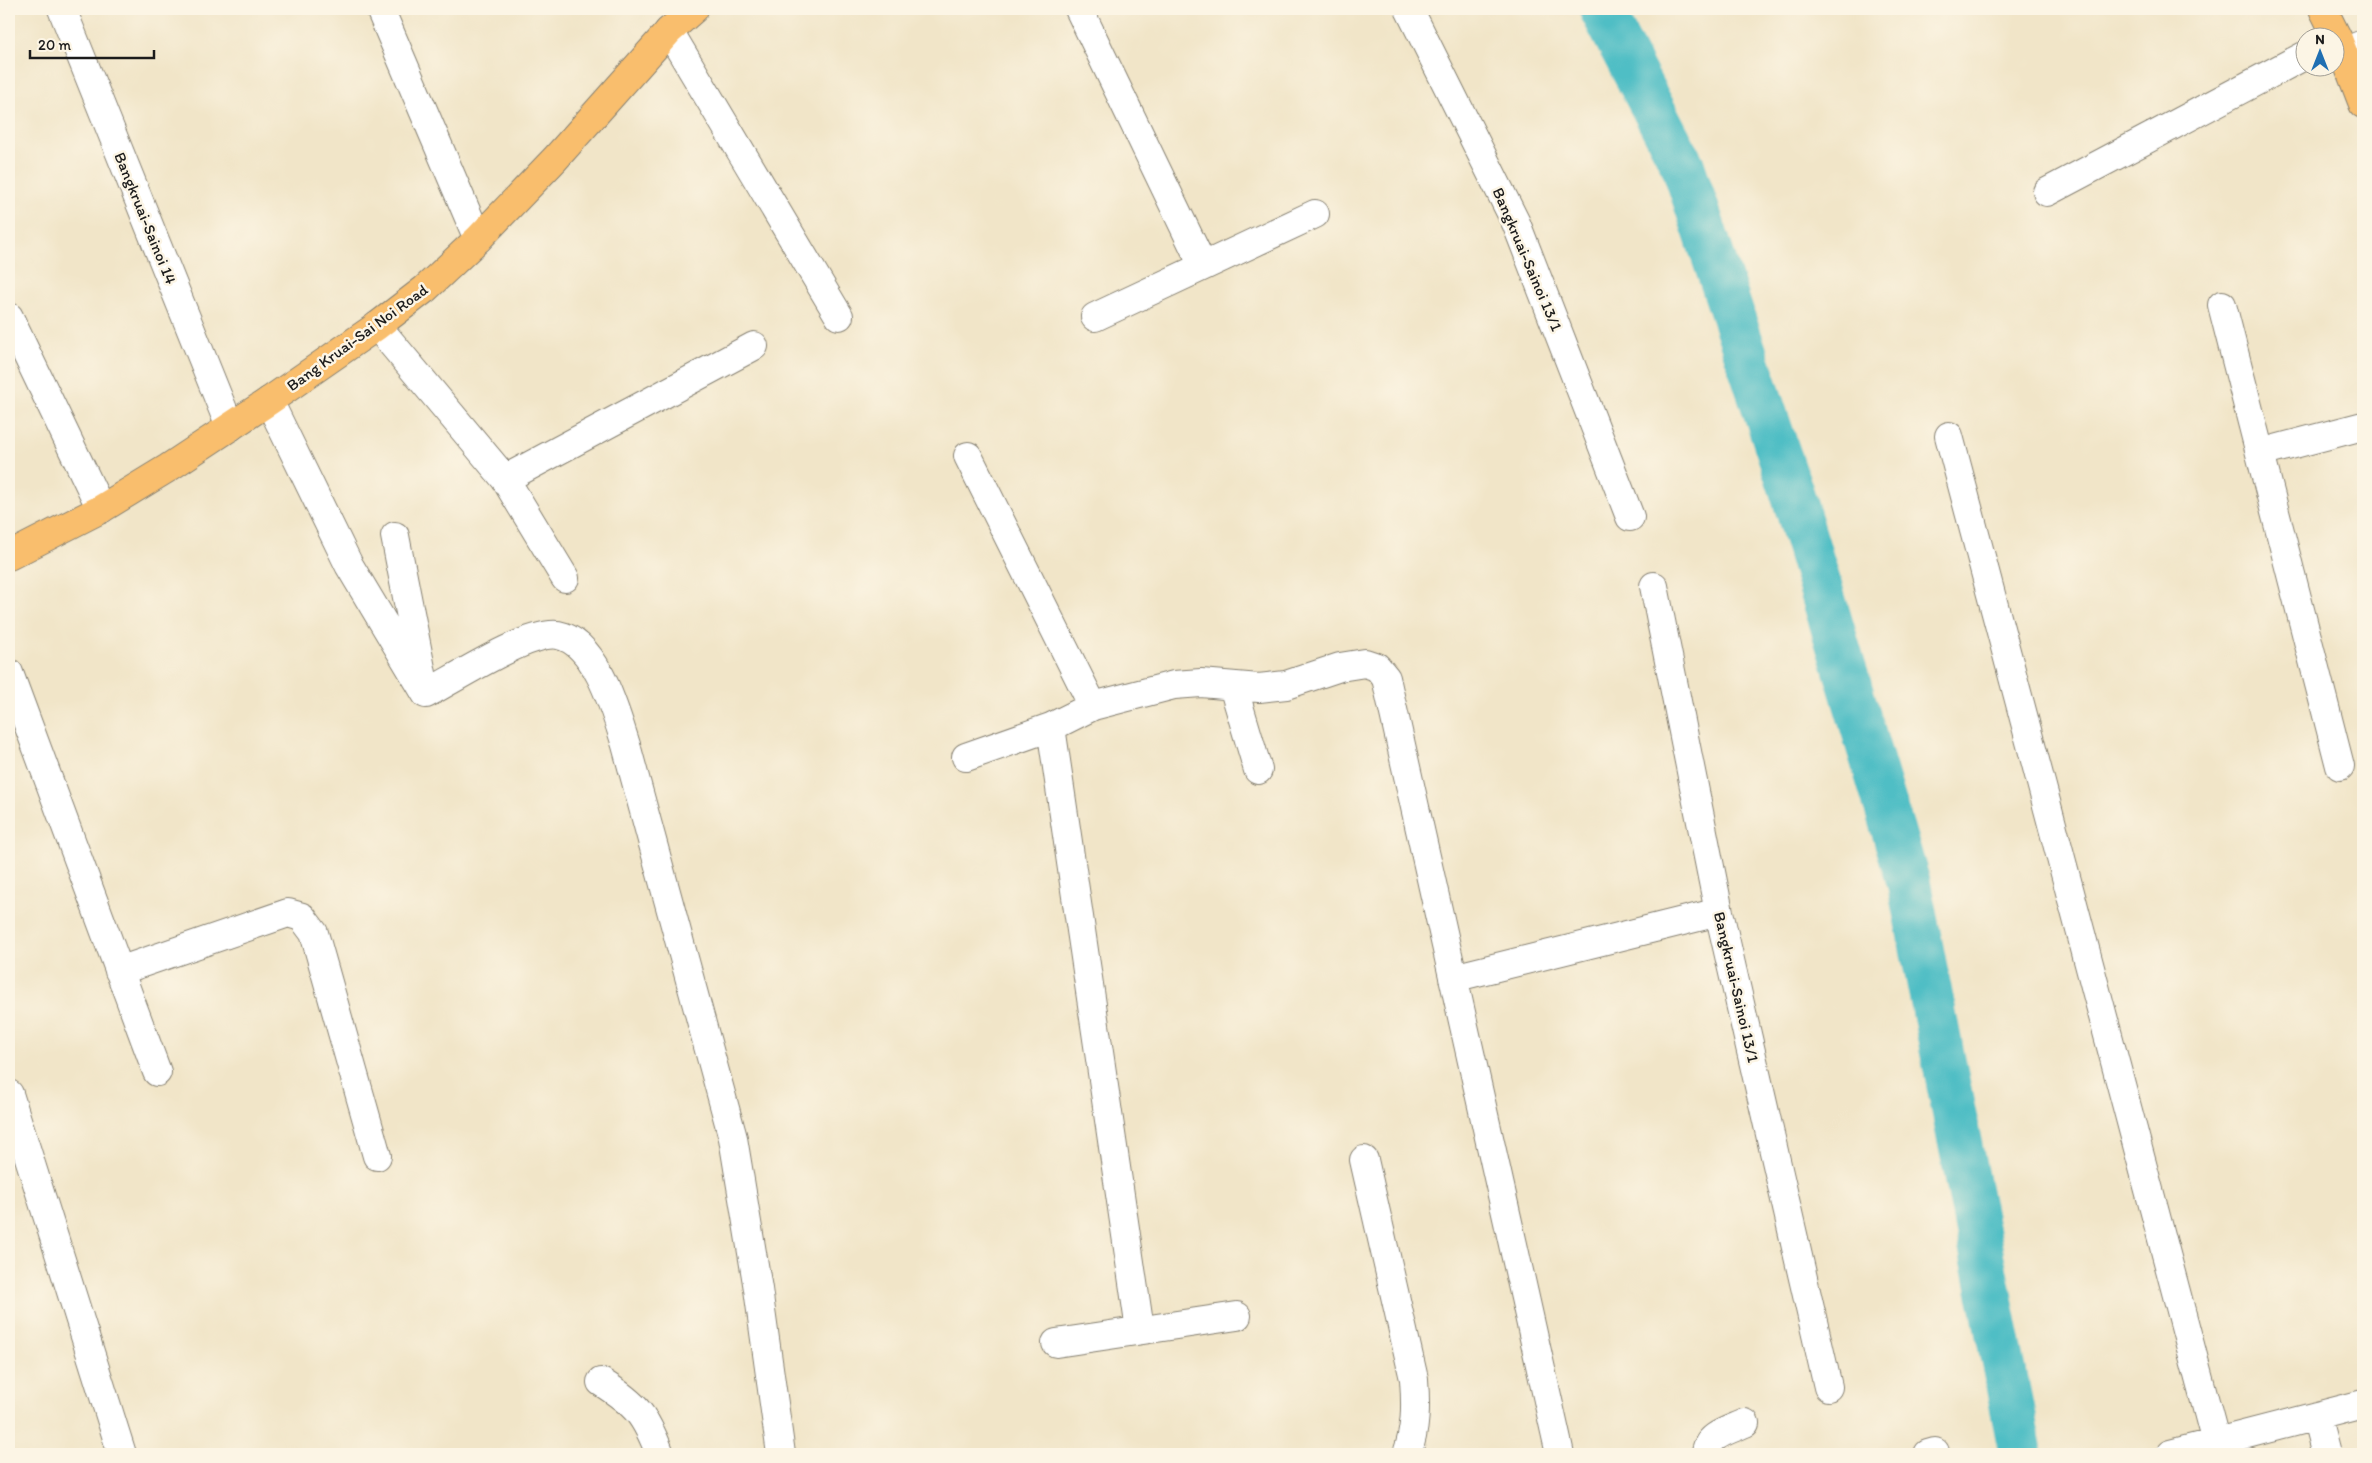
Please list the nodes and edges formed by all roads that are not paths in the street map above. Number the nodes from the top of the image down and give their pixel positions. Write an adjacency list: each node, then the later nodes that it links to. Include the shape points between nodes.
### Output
1 (62, 9): 23 (street, Bangkruai-Sainoi 14)
2 (380, 9): 13 (street)
3 (694, 9): 7 (main road, Bang Kruai-Sai Noi Road)
4 (1079, 9): 14 (street)
5 (1409, 9): 29 (street, Bangkruai-Sainoi 13/1, via 1516,223)
6 (2322, 9): 8 (main road)
7 (669, 31): 13 (main road, Bang Kruai-Sai Noi Road, via 555,160); 16 (street)
8 (2345, 44): 10 (main road)
9 (2294, 61): 11 (street)
10 (2363, 104)
11 (2046, 192)
12 (1315, 214): 14 (street)
13 (478, 239): 19 (main road, Bang Kruai-Sai Noi Road, via 425,288)
14 (1203, 266): 18 (street)
15 (2222, 305): 25 (street)
16 (839, 316)
17 (9, 317): 28 (street)
18 (1095, 317)
19 (377, 326): 21 (main road, Bang Kruai-Sai Noi Road); 27 (street)
20 (754, 346): 27 (street)
21 (269, 401): 23 (main road, Bang Kruai-Sai Noi Road); 36 (street, via 348,565)
22 (2363, 426): 25 (street)
23 (230, 427): 28 (main road, Bang Kruai-Sai Noi Road)
24 (1949, 436): 57 (street)
25 (2260, 453): 40 (street)
26 (968, 456): 37 (street)
27 (505, 479): 32 (street)
28 (101, 509): 31 (main road, Bang Kruai-Sai Noi Road)
29 (1630, 517)
30 (395, 536): 36 (street)
31 (9, 556)
32 (565, 578)
33 (1654, 586): 42 (street, Bangkruai-Sainoi 13/1)
34 (9, 673): 43 (street)
35 (1234, 686): 37 (street, via 1174,685); 41 (street); 44 (street, via 1286,685 1340,667 1365,663 1377,667 1386,678)
36 (426, 694): 60 (street, via 513,648 539,637 558,635 575,643 594,664 609,692 733,1138)
37 (1093, 706): 38 (street)
38 (1051, 726): 39 (street); 50 (street)
39 (966, 757)
40 (2340, 766)
41 (1258, 770)
42 (1719, 912): 44 (street); 53 (street, Bangkruai-Sainoi 13/1)
43 (119, 971): 45 (street); 47 (street, via 288,913 302,917 314,933)
44 (1454, 978): 62 (street)
45 (157, 1072)
46 (9, 1094): 58 (street)
47 (377, 1156)
48 (1364, 1160): 61 (street, via 1414,1379 1414,1435)
49 (1237, 1316): 50 (street)
50 (1140, 1330): 51 (street)
51 (1056, 1343)
52 (602, 1382): 59 (street, via 628,1399 648,1424)
53 (1828, 1387)
54 (2363, 1404): 55 (street)
55 (2316, 1416): 57 (street); 65 (street)
56 (1745, 1423): 63 (street, via 1712,1438)
57 (2217, 1448): 64 (street)
58 (122, 1454)
59 (660, 1454)
60 (781, 1454)
61 (1407, 1454)
62 (1560, 1454)
63 (1706, 1454)
64 (2170, 1454)
65 (2326, 1454)

